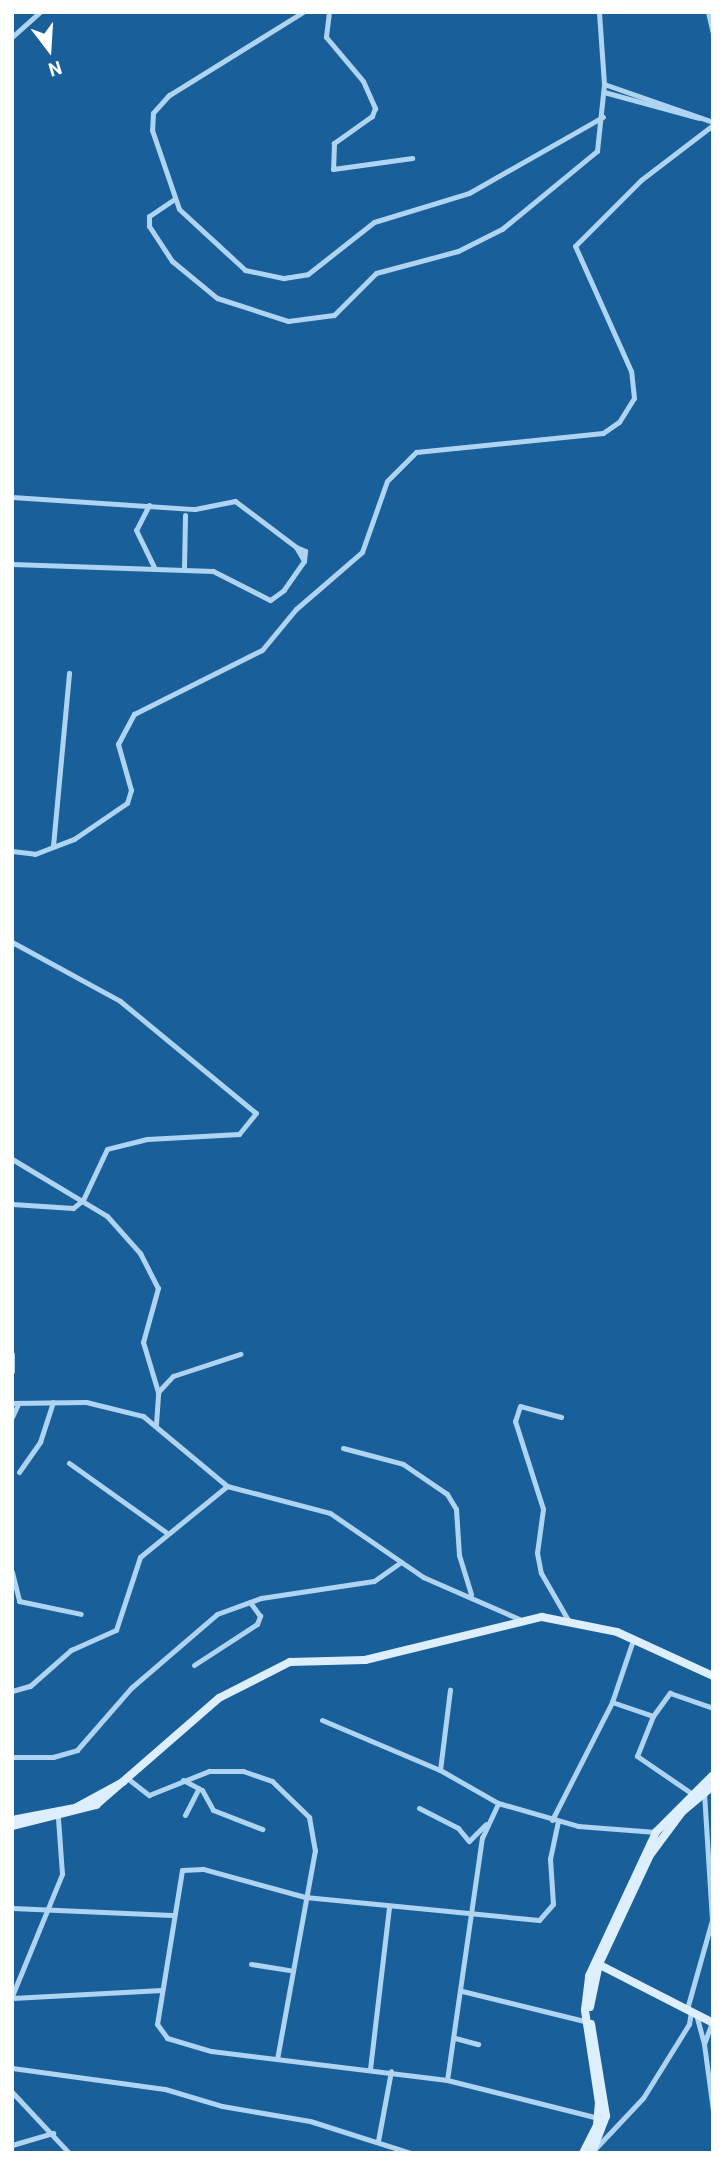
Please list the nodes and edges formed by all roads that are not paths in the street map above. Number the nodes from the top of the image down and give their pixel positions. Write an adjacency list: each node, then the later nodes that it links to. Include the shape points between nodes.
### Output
1 (40, 12): 7 (street)
2 (303, 12): 14 (street, via 156,108 152,130)
3 (329, 12): 13 (street, via 326,37 363,81 375,108 372,116 334,143 333,169)
4 (599, 12): 8 (street)
5 (708, 12): 6 (street)
6 (713, 33)
7 (12, 37)
8 (604, 84): 9 (street); 11 (street)
9 (604, 92): 10 (street); 11 (street)
10 (603, 117): 14 (street, via 469,193 374,222 328,263 294,276 245,270 193,228); 14 (street, via 602,140 593,156 502,229 458,251 376,273 334,315 303,323 224,302 172,261 148,220)
11 (699, 118): 12 (street)
12 (713, 123): 22 (street, via 647,175 575,246 631,371 634,398 626,415 603,433 416,452 387,481 362,552 304,602 262,650 134,714 118,747 130,799 79,836)
13 (412, 158)
14 (173, 200)
15 (12, 497): 16 (street)
16 (149, 505): 19 (street, via 136,530); 20 (street, via 195,509 235,500 296,547 304,561 285,590 270,600 221,573)
17 (185, 515): 20 (street)
18 (12, 564): 19 (street, via 109,571)
19 (154, 567): 20 (street)
20 (184, 568)
21 (69, 673): 22 (street)
22 (53, 846): 23 (street, via 29,855)
23 (12, 851)
24 (12, 942): 26 (street, via 120,1001 256,1114 242,1133 147,1139 107,1149)
25 (12, 1159): 26 (street)
26 (83, 1200): 27 (street, via 67,1210); 31 (street, via 127,1234 155,1277 158,1298 143,1342)
27 (12, 1203)
28 (12, 1354): 30 (street)
29 (240, 1354): 31 (street, via 178,1373)
30 (12, 1371)
31 (158, 1392): 36 (street)
32 (53, 1402): 33 (street); 36 (street, via 103,1404); 39 (street, via 40,1442)
33 (15, 1403): 34 (street)
34 (12, 1417)
35 (561, 1417): 48 (street, via 520,1406 515,1422 543,1510 537,1553 541,1573)
36 (156, 1424): 40 (street)
37 (343, 1448): 44 (street, via 403,1464 447,1494 456,1509 459,1555)
38 (69, 1463): 41 (street)
39 (19, 1472)
40 (227, 1486): 41 (street); 42 (street, via 323,1510)
41 (167, 1533): 52 (street, via 137,1561 116,1630 71,1650 30,1686)
42 (401, 1562): 44 (street, via 424,1577); 45 (street, via 374,1581)
43 (12, 1572): 46 (street, via 19,1601)
44 (471, 1594): 47 (street)
45 (250, 1602): 50 (street, via 260,1616 257,1624); 58 (street, via 210,1618 183,1637 77,1750 53,1757)
46 (81, 1614)
47 (519, 1619): 48 (main road); 61 (main road, via 365,1660 275,1667 204,1709)
48 (568, 1620): 49 (main road)
49 (633, 1640): 51 (main road); 54 (street)
50 (194, 1665)
51 (713, 1676)
52 (12, 1690)
53 (450, 1690): 59 (street)
54 (612, 1702): 56 (street); 72 (street)
55 (713, 1709): 56 (street, via 670,1693)
56 (653, 1716): 65 (street, via 637,1756)
57 (322, 1720): 59 (street)
58 (12, 1757)
59 (440, 1770): 67 (street)
60 (713, 1775): 65 (main road)
61 (125, 1780): 62 (street, via 149,1795); 70 (main road, via 96,1805); 71 (main road, via 75,1808)
62 (183, 1780): 64 (street); 77 (street, via 234,1769 272,1781 296,1800 314,1834)
63 (713, 1786): 66 (main road)
64 (199, 1788): 69 (street); 75 (street, via 213,1810)
65 (691, 1793): 76 (main road)
66 (704, 1793): 83 (street); 84 (main road, via 663,1833)
67 (498, 1803): 72 (street); 73 (street)
68 (419, 1808): 73 (street, via 458,1828 468,1841)
69 (185, 1815)
70 (58, 1818): 74 (main road); 80 (street, via 64,1863)
71 (12, 1820)
72 (555, 1821): 76 (street); 82 (street, via 550,1859 554,1898 547,1916)
73 (486, 1824): 82 (street)
74 (12, 1826)
75 (262, 1829)
76 (656, 1832): 84 (main road)
77 (306, 1898): 79 (street); 81 (street, via 188,1867 178,1874); 86 (street)
78 (12, 1908): 80 (street)
79 (389, 1908): 82 (street); 98 (street)
80 (44, 1910): 81 (street); 89 (street)
81 (172, 1915): 87 (street)
82 (470, 1917): 88 (street)
83 (712, 1921): 90 (street)
84 (596, 1963): 90 (main road); 91 (main road)
85 (251, 1964): 86 (street)
86 (290, 1970): 96 (street)
87 (162, 1990): 89 (street); 96 (street, via 157,2024 167,2038)
88 (462, 1991): 91 (street); 93 (street)
89 (12, 1997)
90 (691, 2012): 92 (main road); 95 (street); 104 (street, via 684,2033)
91 (589, 2022): 103 (main road, via 606,2100)
92 (713, 2023): 95 (street)
93 (454, 2038): 94 (street); 100 (street)
94 (478, 2044)
95 (704, 2044): 102 (street)
96 (277, 2059): 98 (street)
97 (12, 2068): 106 (street, via 164,2089)
98 (370, 2069): 99 (street)
99 (391, 2071): 100 (street); 106 (street)
100 (447, 2080): 103 (street)
101 (12, 2092): 105 (street)
102 (713, 2111)
103 (601, 2121): 104 (street); 108 (main road); 111 (main road)
104 (617, 2130): 108 (street)
105 (53, 2133): 107 (street); 109 (street)
106 (378, 2141): 110 (street)
107 (12, 2145)
108 (592, 2152)
109 (69, 2153)
110 (411, 2153)
111 (583, 2153)

